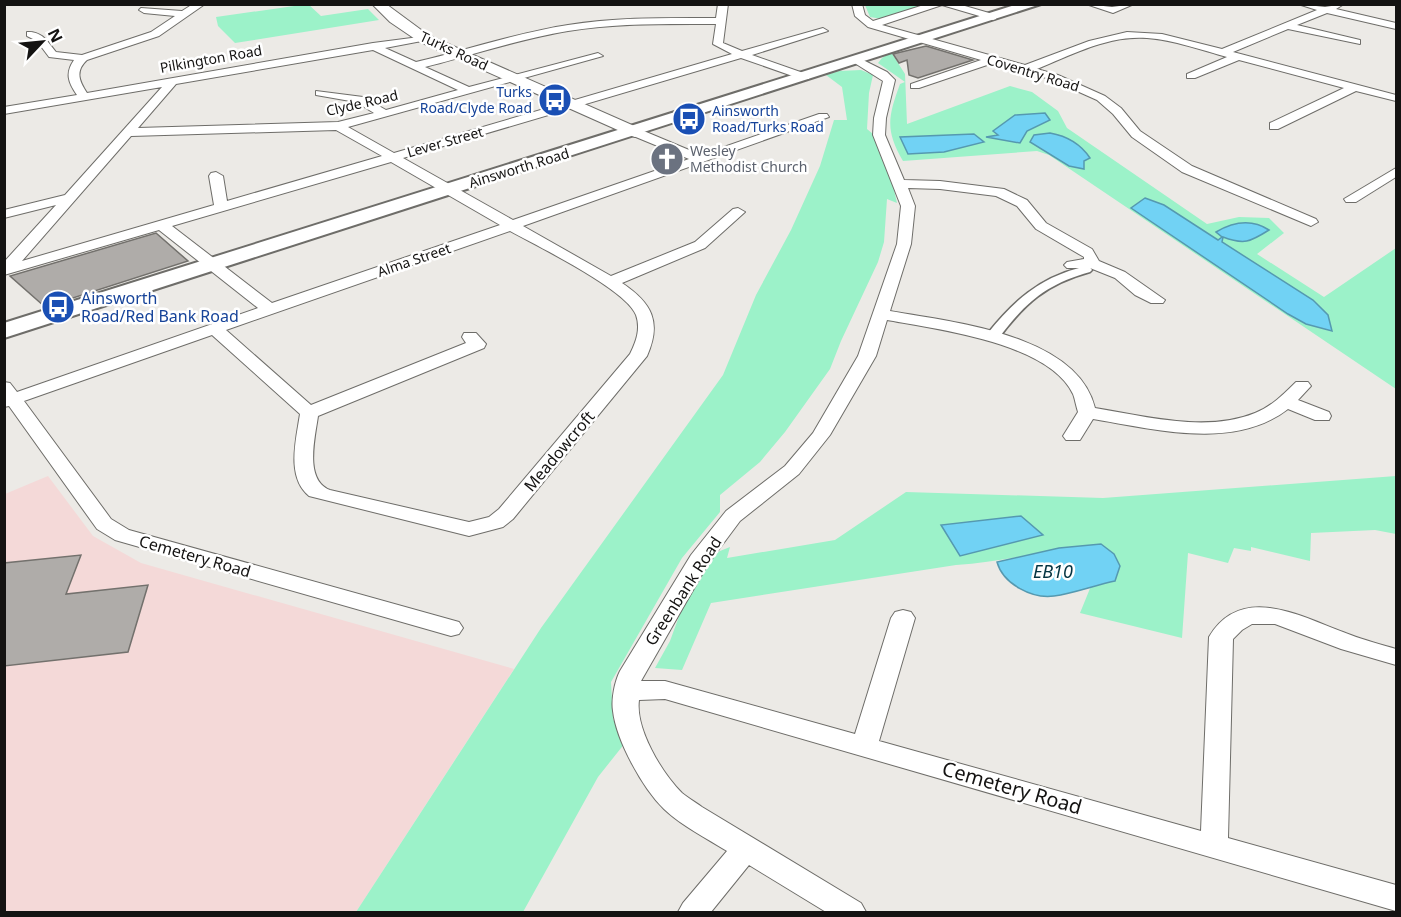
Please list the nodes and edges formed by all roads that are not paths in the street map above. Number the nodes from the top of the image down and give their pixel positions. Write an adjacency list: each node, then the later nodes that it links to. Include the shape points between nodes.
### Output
1 (201, 4): 14 (street)
2 (378, 4): 23 (street, Turks Road)
3 (723, 4): 16 (street)
4 (857, 4): 17 (street, via 860,15)
5 (938, 4): 17 (street)
6 (946, 4): 15 (street)
7 (1034, 4): 15 (main road, Ainsworth Road)
8 (1090, 4): 9 (street, via 1113,10)
9 (1130, 4)
10 (1302, 4): 12 (street)
11 (1340, 4): 12 (street)
12 (1327, 10): 18 (street); 19 (street)
13 (153, 12): 14 (street)
14 (184, 14): 22 (street)
15 (993, 17): 24 (main road, Ainsworth Road)
16 (719, 21): 29 (street, via 578,26); 30 (street, via 718,44)
17 (870, 24): 24 (street, Coventry Road)
18 (1288, 26): 26 (street); 28 (street)
19 (1396, 26)
20 (822, 31): 30 (street, Lever Street)
21 (18, 36): 33 (street, via 33,32 53,55)
22 (145, 38): 25 (street); 33 (street)
23 (423, 38): 27 (street, Pilkington Road); 29 (street, Turks Road)
24 (921, 40): 34 (main road, Ainsworth Road); 35 (street, Coventry Road)
25 (160, 42)
26 (1356, 42)
27 (373, 46): 36 (street); 41 (street, Pilkington Road)
28 (1222, 53): 32 (street); 37 (street, via 1156,36 1131,34)
29 (459, 55): 36 (street); 40 (street, Turks Road)
30 (741, 55): 39 (street); 48 (street, Lever Street)
31 (598, 56): 40 (street, Clyde Road)
32 (1237, 57): 38 (street); 43 (street)
33 (83, 58): 46 (street, via 72,74)
34 (857, 60): 39 (main road, Ainsworth Road); 60 (street, Greenbank Road, via 889,80 879,135)
35 (991, 60): 37 (street, Coventry Road); 42 (street)
36 (415, 66): 44 (street)
37 (1026, 69): 67 (street, Coventry Road, via 1090,92 1172,160 1283,215)
38 (1191, 76)
39 (805, 77): 55 (main road, Ainsworth Road)
40 (514, 79): 44 (street, Clyde Road); 48 (street, Turks Road)
41 (172, 81): 46 (street, Pilkington Road); 54 (street)
42 (915, 86)
43 (1356, 87): 47 (street); 53 (street)
44 (468, 91): 50 (street, Clyde Road)
45 (320, 93): 50 (street, via 359,99)
46 (83, 96): 49 (street, Pilkington Road)
47 (1396, 98)
48 (573, 105): 55 (street, Turks Road); 56 (street, Lever Street)
49 (4, 111)
50 (385, 114): 52 (street, Clyde Road)
51 (823, 117): 57 (street, Alma Street)
52 (339, 126): 54 (street, Clyde Road); 56 (street, Meadowcroft)
53 (1274, 126)
54 (127, 132): 62 (street)
55 (635, 132): 57 (street); 61 (main road, Ainsworth Road)
56 (394, 157): 61 (street, Meadowcroft); 64 (street, Lever Street)
57 (701, 160): 69 (street, Alma Street)
58 (1396, 172): 63 (street)
59 (216, 176): 64 (street)
60 (898, 184): 71 (street, via 974,188 1007,195 1022,203 1041,226 1092,256); 76 (street, Greenbank Road, via 908,206 904,244)
61 (448, 190): 69 (street, Meadowcroft); 70 (main road, Ainsworth Road)
62 (68, 198): 66 (street); 72 (street)
63 (1351, 199)
64 (221, 207): 68 (street, Lever Street)
65 (739, 211): 73 (street, via 700,245)
66 (4, 214)
67 (1311, 222)
68 (161, 225): 70 (street); 72 (street, Lever Street)
69 (511, 226): 73 (street, Meadowcroft); 75 (street, Alma Street)
70 (212, 264): 75 (street); 78 (main road, Ainsworth Road)
71 (1082, 264): 74 (street, via 1120,275); 79 (street, via 1086,270 1062,275 1042,285 1017,306)
72 (5, 271)
73 (610, 282): 85 (street, Meadowcroft, via 639,303 645,343 506,514 483,528 453,527 319,493 304,476)
74 (1161, 302)
75 (270, 310): 77 (street, Alma Street)
76 (880, 314): 79 (street); 91 (street, Greenbank Road, via 867,356 821,435 792,470 733,516 699,561 629,677)
77 (215, 328): 82 (street, Alma Street); 85 (street)
78 (4, 331)
79 (993, 336): 84 (street, via 1036,355 1070,378 1080,391)
80 (470, 337): 85 (street, via 478,344)
81 (1302, 386): 83 (street)
82 (8, 396): 89 (street, Cemetery Road, via 104,524 122,535)
83 (1287, 402): 84 (street, via 1261,418 1217,426 1189,427); 86 (street)
84 (1087, 412): 87 (street)
85 (309, 413)
86 (1322, 416)
87 (1073, 436)
88 (903, 618): 92 (street)
89 (451, 628)
90 (1396, 657): 93 (street, via 1332,638 1287,618 1244,617 1231,624 1221,637)
91 (626, 691): 92 (street, Cemetery Road, via 665,690); 94 (street, Greenbank Road, via 628,726 657,780 673,801 692,816)
92 (864, 746): 93 (street, Cemetery Road)
93 (1214, 846): 95 (street, Cemetery Road)
94 (745, 849): 96 (street); 97 (street, Greenbank Road)
95 (1396, 898)
96 (693, 912)
97 (851, 912)

